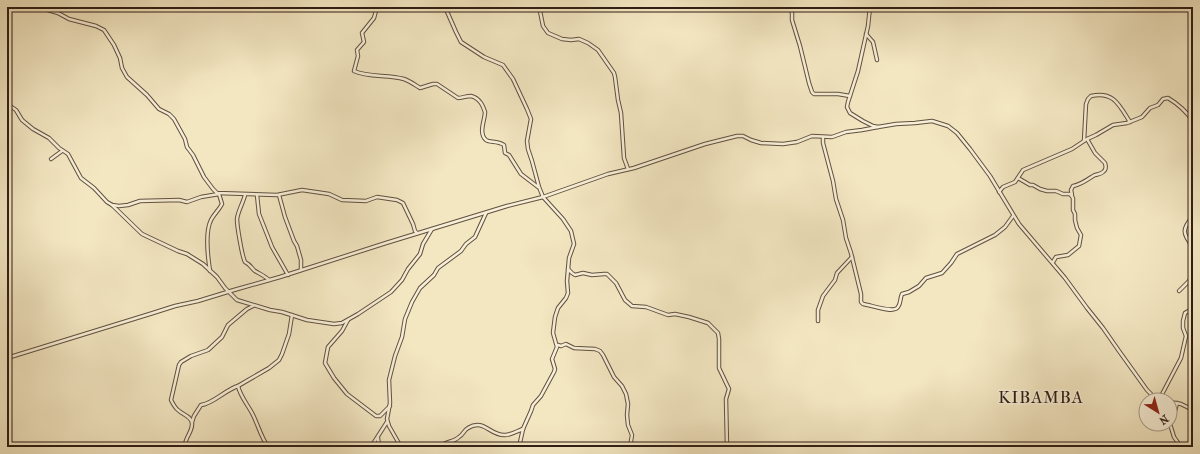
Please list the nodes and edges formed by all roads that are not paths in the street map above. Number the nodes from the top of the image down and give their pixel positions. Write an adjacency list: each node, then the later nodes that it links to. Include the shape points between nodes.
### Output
1 (44, 7): 25 (street, via 69,19 104,30 114,45 127,77 159,109 174,119 204,177)
2 (377, 7): 23 (street, via 374,18 362,33 364,42 357,50 354,71 405,79 420,88 437,84 458,98 476,98 484,110 483,135 488,141 504,145 506,153 521,174)
3 (445, 7): 23 (street, via 461,42 484,57 503,65 513,79 531,119 528,149)
4 (540, 7): 21 (street, via 543,26 548,33 562,39 579,39 588,43 598,50 614,73 621,113 624,158)
5 (712, 7): 6 (street)
6 (719, 7)
7 (790, 7): 11 (street, via 812,93)
8 (870, 7): 9 (street)
9 (866, 34): 10 (street, via 873,43); 11 (street)
10 (877, 60)
11 (850, 96): 15 (street, via 847,107 850,113)
12 (7, 104): 19 (street, via 16,110 33,130)
13 (1193, 121): 14 (street, via 1183,109 1168,98 1150,108 1142,117)
14 (1130, 122): 17 (street, via 1113,125); 18 (street, via 1113,98 1091,96 1086,104)
15 (878, 127): 16 (street); 24 (street, via 932,121 948,126 970,149)
16 (823, 137): 21 (street, via 812,136 797,142 780,144 757,142 739,135); 38 (street)
17 (1087, 138): 18 (street); 29 (street, via 1106,168 1103,172 1073,186 1070,191)
18 (1084, 141): 22 (street, via 1068,151 1023,170)
19 (62, 150): 20 (street); 31 (street, via 68,155 81,178)
20 (51, 159)
21 (628, 169): 30 (street)
22 (1018, 178): 24 (street); 29 (street, via 1040,189)
23 (539, 187): 30 (street)
24 (999, 192): 33 (street)
25 (219, 194): 26 (street); 31 (street, via 188,202 140,201 128,205); 42 (street, via 222,204 210,222 208,235)
26 (245, 194): 27 (street); 45 (street, via 237,219 243,258 254,270)
27 (257, 195): 28 (street); 44 (street, via 261,219 272,247)
28 (279, 195): 36 (street, via 302,190 329,194 342,200 366,200 377,197 399,200); 41 (street, via 301,260)
29 (1072, 195): 39 (street, via 1073,210 1081,235 1080,244 1068,255 1056,257)
30 (543, 197): 32 (street); 40 (street, via 571,232 574,244)
31 (112, 205): 42 (street, via 140,233 187,254)
32 (486, 212): 35 (street); 61 (street, via 475,237 438,268 420,288 412,302 390,378)
33 (1013, 216): 38 (street, via 995,235 957,254 942,273 926,278 919,286 902,294 898,307 894,310 863,304); 39 (street)
34 (1193, 216): 37 (street, via 1184,230)
35 (432, 228): 36 (street); 53 (street, via 420,254 402,280 391,292)
36 (418, 233): 41 (street)
37 (1193, 247)
38 (852, 257): 54 (street, via 823,296 818,310)
39 (1053, 263): 58 (street)
40 (568, 269): 55 (street, via 566,300 558,308 555,317 553,333); 78 (street, via 575,275 606,274 616,283 629,304 668,315 689,316 708,323 718,332 719,368 729,389 726,401)
41 (300, 270): 44 (street)
42 (211, 272): 47 (street)
43 (1193, 274): 46 (street)
44 (288, 275): 45 (street)
45 (270, 280): 47 (street)
46 (1179, 291)
47 (229, 292): 49 (street, via 237,300); 56 (street)
48 (1193, 300): 59 (street, via 1192,308 1185,313 1183,321 1186,336 1181,356)
49 (249, 304): 50 (street); 51 (street)
50 (253, 306): 51 (street); 52 (street)
51 (248, 308): 64 (street, via 228,325 222,337 208,350 191,356 179,365 171,400 178,410)
52 (292, 316): 53 (street, via 334,324); 57 (street, via 289,334 279,360)
53 (348, 320): 61 (street, via 328,347 325,364 347,394 376,416 380,416)
54 (818, 321)
55 (557, 344): 67 (street, via 552,359 554,372 541,396 533,404); 77 (street, via 602,353 626,394 628,425 632,435)
56 (7, 358)
57 (238, 386): 63 (street, via 202,404); 71 (street)
58 (1149, 392)
59 (1164, 392)
60 (1178, 403): 62 (street)
61 (390, 406): 65 (street)
62 (1193, 410)
63 (194, 416): 64 (street); 66 (street)
64 (190, 418): 66 (street)
65 (387, 421): 69 (street); 74 (street)
66 (192, 422): 70 (street)
67 (523, 429): 75 (street, via 503,435 494,433 484,425 475,426 466,429 458,438); 76 (street)
68 (1173, 432): 79 (street)
69 (378, 438): 72 (street); 73 (street)
70 (185, 447)
71 (268, 447)
72 (371, 447)
73 (379, 447)
74 (401, 447)
75 (440, 447)
76 (519, 447)
77 (630, 447)
78 (727, 447)
79 (1181, 447)

